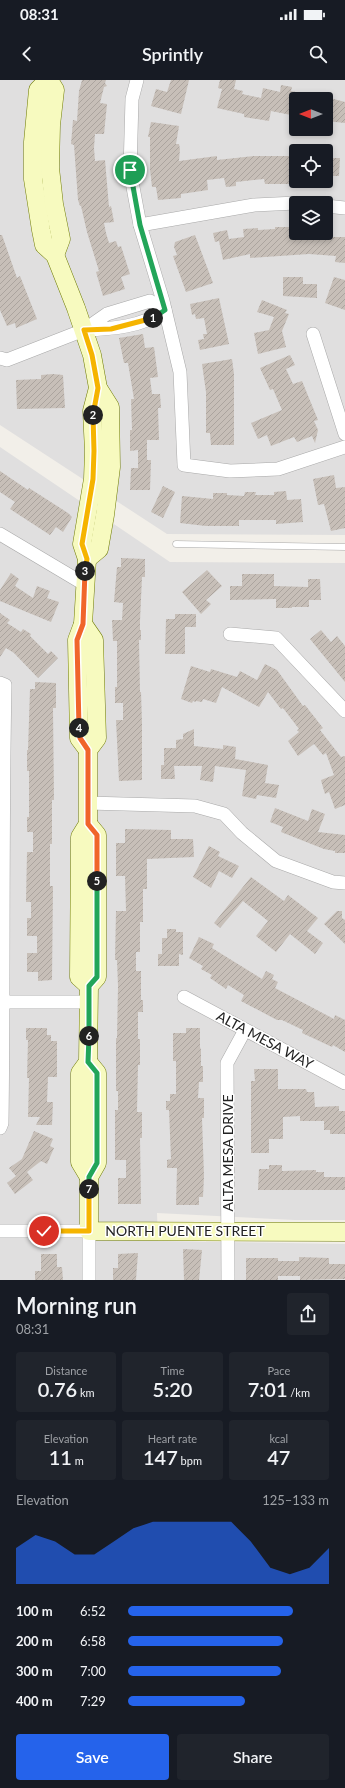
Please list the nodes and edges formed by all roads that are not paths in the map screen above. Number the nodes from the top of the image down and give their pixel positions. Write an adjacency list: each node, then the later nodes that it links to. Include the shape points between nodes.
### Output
1 (48, 80): 8 (street, via 38,90 34,125 33,179 44,245 55,255)
2 (137, 80): 6 (street, via 132,99 130,170)
3 (289, 203): 6 (street, via 254,205)
4 (333, 207): 5 (street)
5 (345, 208)
6 (140, 225): 7 (street)
7 (165, 310): 8 (street, via 155,317 111,329); 12 (street, via 180,372 184,466 230,471 278,469)
8 (84, 330): 10 (street, via 7,360); 16 (street, via 98,388 92,411 93,479 82,544 87,559)
9 (313, 334): 11 (street)
10 (0, 358)
11 (345, 434)
12 (345, 447)
13 (0, 534): 16 (street)
14 (176, 544): 15 (lane)
15 (345, 547)
16 (84, 584): 21 (street, via 83,624 77,640 80,738 88,750)
17 (230, 634): 19 (street, via 276,638)
18 (2, 684): 20 (street)
19 (345, 711)
20 (1, 799): 25 (street)
21 (88, 803): 22 (street, via 195,806 224,814 242,833 276,861 333,882); 23 (street, via 88,824 80,836 80,977)
22 (345, 883)
23 (89, 994): 25 (street); 30 (street, via 88,1062 97,1073 97,1163 89,1177)
24 (184, 997): 26 (street, ALTA MESA WAY)
25 (2, 1002): 28 (street)
26 (245, 1030): 27 (street, ALTA MESA WAY); 31 (street, ALTA MESA DRIVE, via 227,1063)
27 (345, 1083)
28 (0, 1128)
29 (0, 1231): 30 (street, NORTH PUENTE STREET)
30 (89, 1231): 31 (street, NORTH PUENTE STREET); 33 (street)
31 (228, 1231): 32 (street, NORTH PUENTE STREET); 34 (street, ALTA MESA DRIVE)
32 (345, 1232)
33 (89, 1280)
34 (228, 1280)

